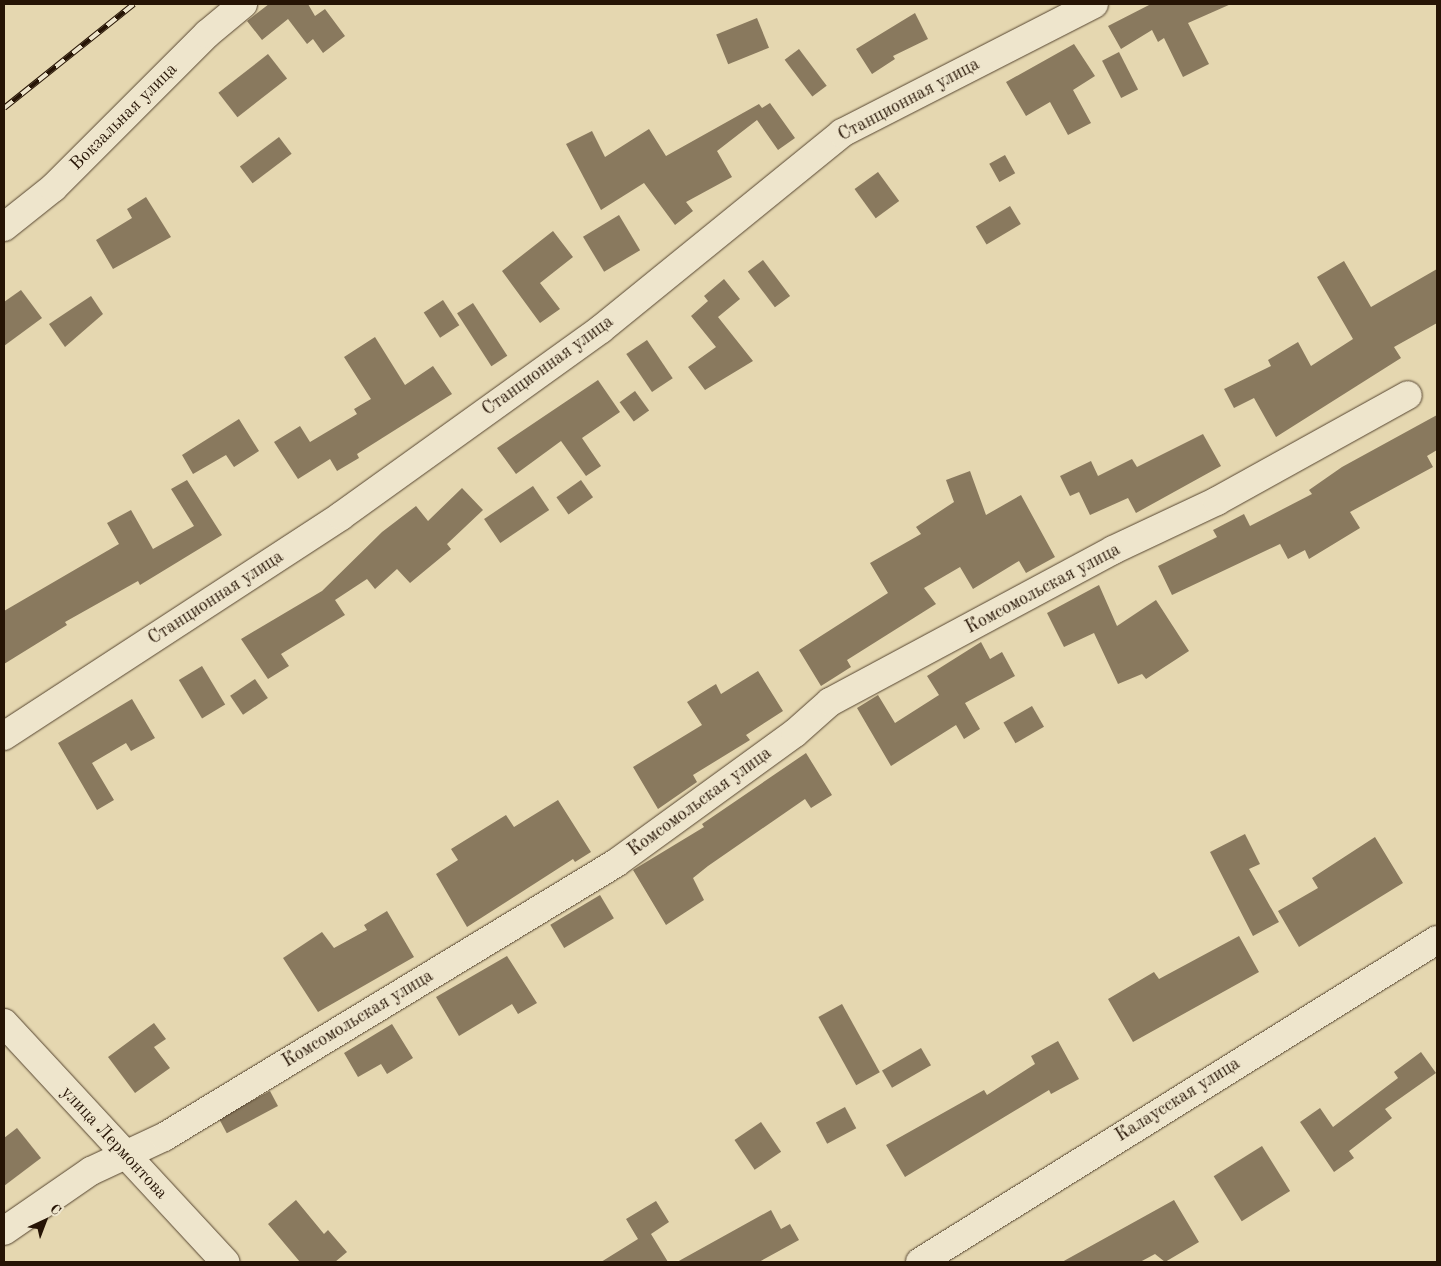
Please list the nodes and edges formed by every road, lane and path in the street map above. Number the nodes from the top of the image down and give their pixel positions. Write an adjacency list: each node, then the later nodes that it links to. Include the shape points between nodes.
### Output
1 (243, 4): 3 (street, Вокзальная улица, via 207,34 53,188)
2 (1094, 4): 5 (street, Станционная улица, via 842,134 601,329 349,511)
3 (4, 227)
4 (1408, 395): 8 (street, Комсомольская улица, via 1217,501 1113,550 830,702 794,734 616,863)
5 (4, 736)
6 (1437, 940): 11 (street, Калаусская улица)
7 (4, 1023): 8 (street, улица Лермонтова)
8 (127, 1156): 9 (street, Комсомольская улица, via 91,1171); 10 (street, улица Лермонтова)
9 (4, 1231)
10 (225, 1262)
11 (920, 1262)

